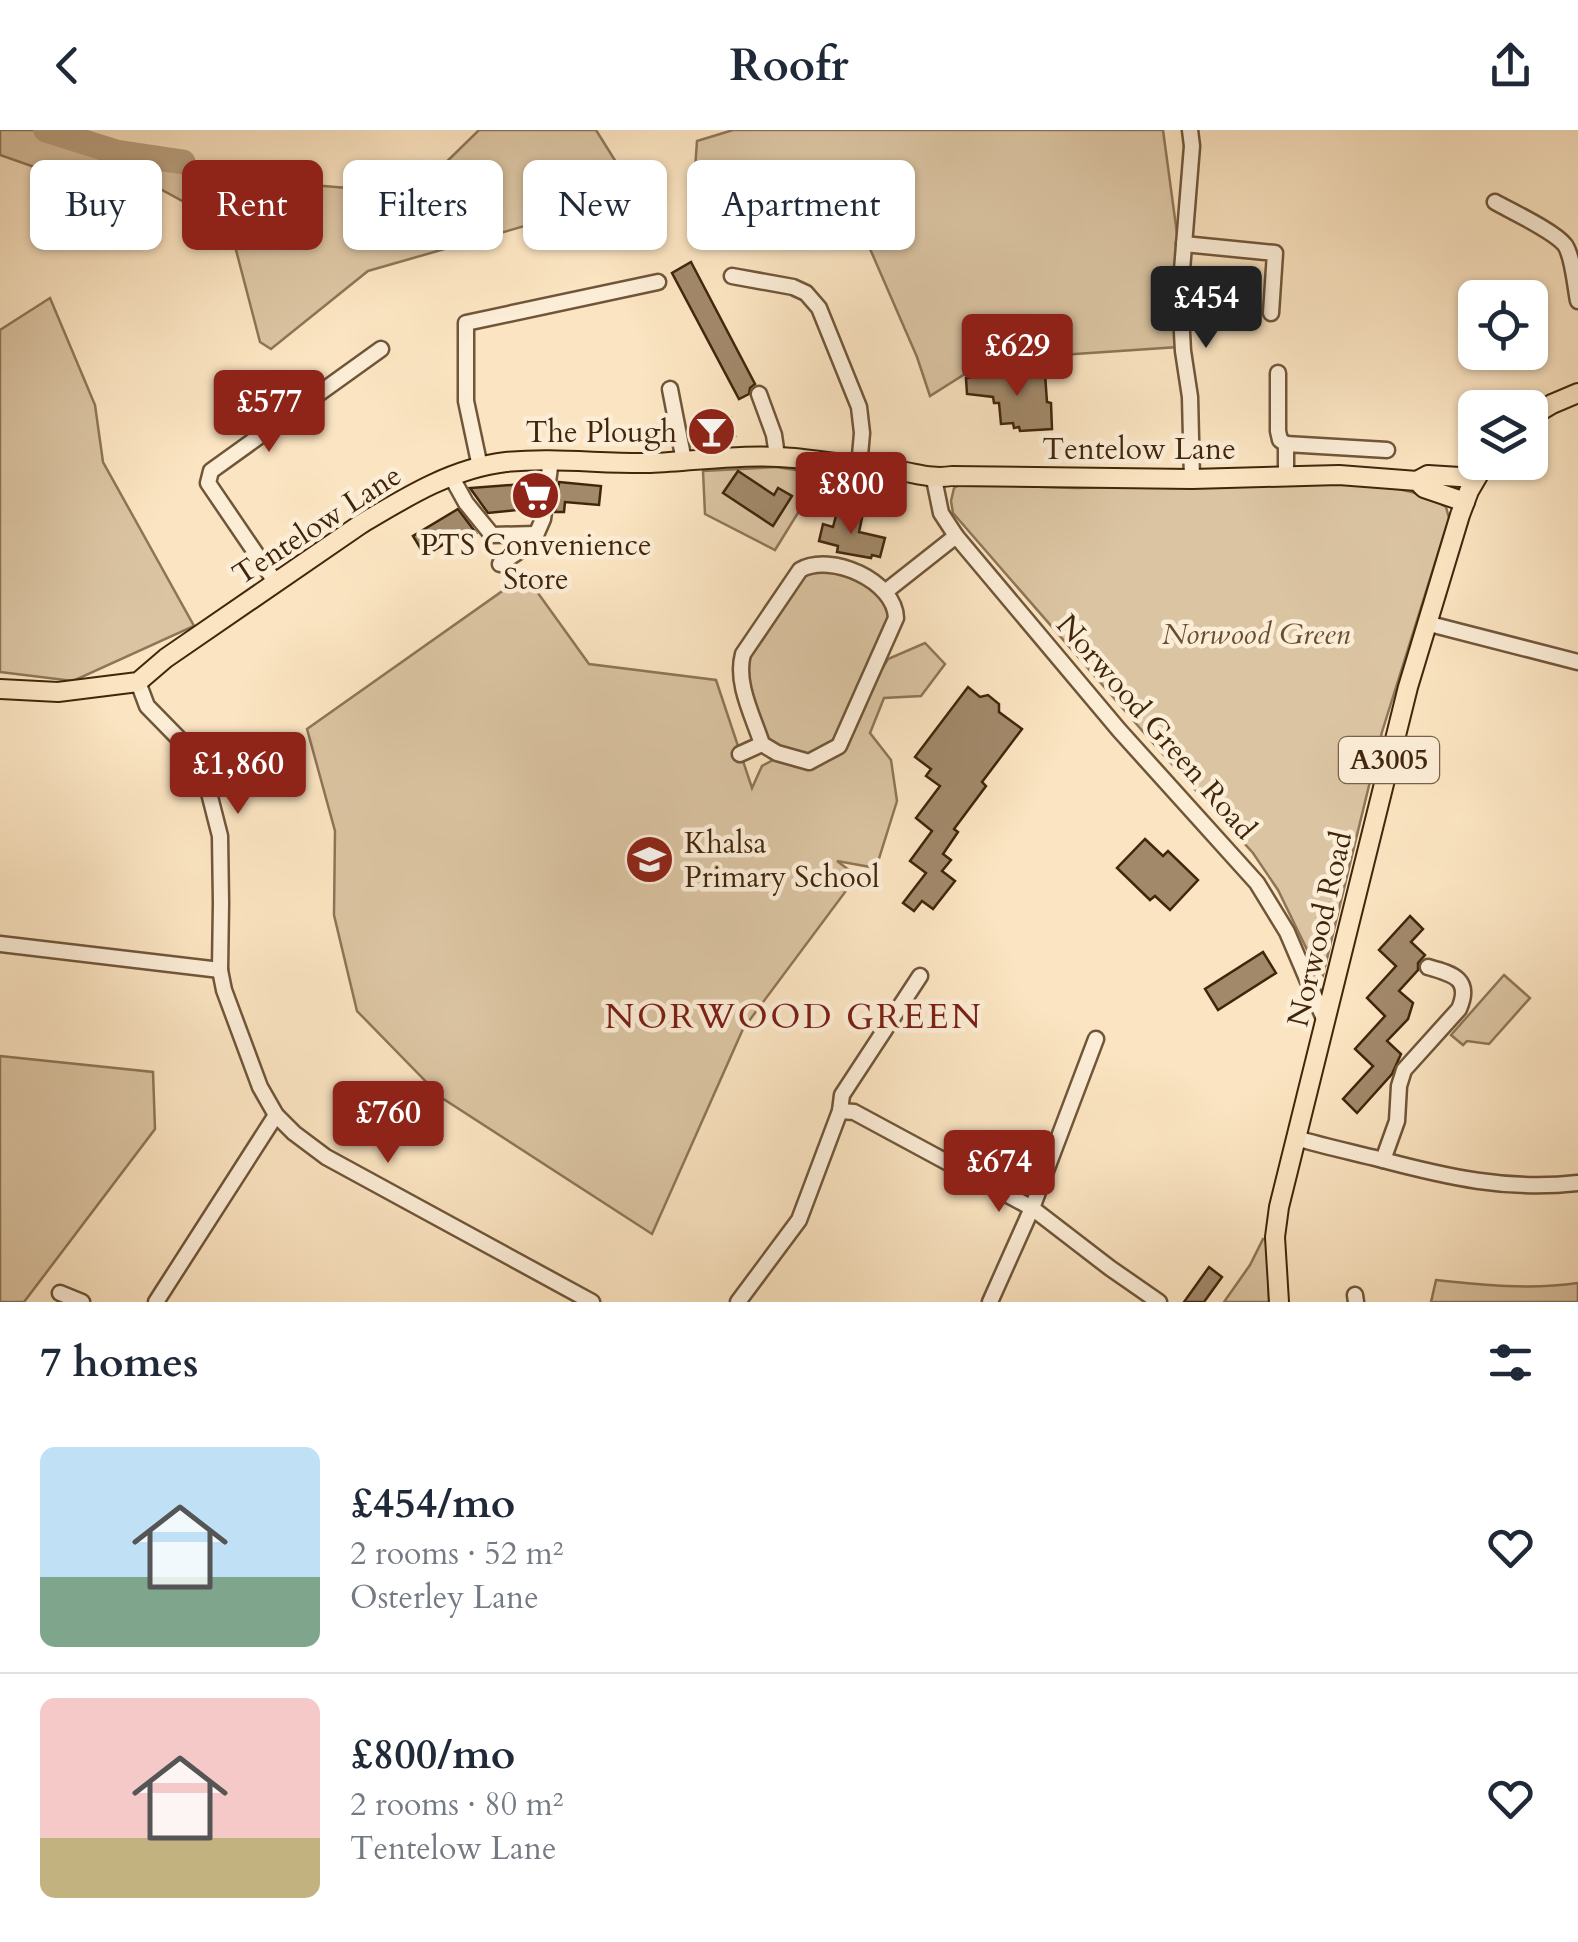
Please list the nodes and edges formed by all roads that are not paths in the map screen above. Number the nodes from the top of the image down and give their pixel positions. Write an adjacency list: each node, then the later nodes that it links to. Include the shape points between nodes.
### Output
1 (1190, 130): 3 (street)
2 (1494, 202): 6 (street, via 1564,244)
3 (1184, 244): 7 (street, via 1275,253); 24 (street, via 1180,296)
4 (732, 276): 19 (street, via 794,286 819,308 859,407)
5 (658, 282): 20 (street, via 466,323 466,402)
6 (1578, 301)
7 (1271, 313)
8 (381, 348): 32 (street, via 210,470 208,483)
9 (1278, 373): 14 (street, via 1278,431)
10 (670, 390): 18 (street)
11 (1578, 392): 13 (main road)
12 (759, 394): 16 (street)
13 (1548, 408)
14 (1286, 444): 15 (street); 23 (street)
15 (1387, 450)
16 (777, 456): 18 (main road, Tentelow Lane); 19 (main road, Tentelow Lane)
17 (551, 460): 18 (main road, Tentelow Lane); 20 (main road, Tentelow Lane); 29 (street)
18 (684, 461)
19 (859, 466): 25 (main road, Tentelow Lane)
20 (480, 467): 22 (main road, Tentelow Lane)
21 (1458, 472): 27 (main road, Tentelow Lane)
22 (452, 476): 29 (street, via 492,535); 32 (main road, Tentelow Lane, via 392,505)
23 (1286, 476): 24 (main road, Tentelow Lane); 27 (main road, Tentelow Lane)
24 (1192, 478): 25 (main road, Tentelow Lane)
25 (934, 479): 30 (street, Norwood Green Road, via 941,513)
26 (1476, 480): 28 (main road, Norwood Road / A3005)
27 (1417, 481): 28 (main road, Tentelow Lane)
28 (1465, 502): 34 (main road, Norwood Road / A3005)
29 (536, 534): 31 (street)
30 (956, 536): 33 (street, via 931,563); 44 (street, Norwood Green Road, via 1263,892 1288,932)
31 (500, 564)
32 (276, 583): 36 (main road, Tentelow Lane)
33 (885, 592): 38 (street, via 896,609 894,626 839,746 809,762); 38 (street, via 857,572 824,562 792,579 740,666)
34 (1426, 623): 35 (street); 44 (main road, Norwood Road / A3005)
35 (1578, 662)
36 (138, 682): 37 (main road, via 58,692); 42 (street, via 147,706 190,750 208,789 220,836)
37 (0, 689)
38 (762, 744): 39 (street)
39 (740, 754)
40 (0, 944): 42 (street)
41 (1428, 967): 49 (street, via 1452,974 1464,997 1404,1070)
42 (220, 970): 47 (street)
43 (920, 976): 46 (street, via 842,1095)
44 (1325, 1022): 48 (main road, Norwood Road / A3005)
45 (1096, 1039): 51 (street)
46 (840, 1111): 51 (street, via 854,1112); 56 (street, via 799,1220)
47 (276, 1116): 54 (street); 55 (street, via 326,1156)
48 (1296, 1138): 49 (street); 59 (main road, Norwood Road / A3005, via 1276,1224)
49 (1383, 1160): 50 (street, via 1486,1183)
50 (1578, 1183)
51 (1032, 1208): 57 (street); 58 (street)
52 (60, 1293): 53 (street)
53 (82, 1302)
54 (156, 1302)
55 (592, 1302)
56 (738, 1302)
57 (990, 1302)
58 (1158, 1302)
59 (1279, 1302)

